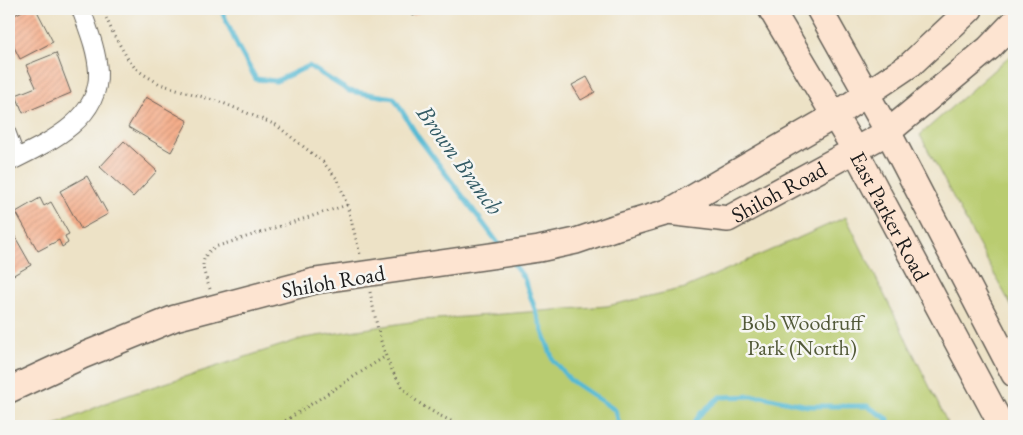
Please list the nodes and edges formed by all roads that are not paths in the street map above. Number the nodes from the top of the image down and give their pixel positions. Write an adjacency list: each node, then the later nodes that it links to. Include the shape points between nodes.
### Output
1 (81, 9): 11 (street, via 94,44 98,72 97,87 88,108 83,116 50,141)
2 (771, 9): 7 (main road, East Parker Road)
3 (819, 9): 6 (main road, East Parker Road)
4 (970, 9): 6 (main road, Shiloh Road, via 911,64)
5 (1014, 22): 9 (main road, Shiloh Road, via 989,48)
6 (867, 94): 7 (main road, Shiloh Road); 9 (main road, East Parker Road)
7 (834, 116): 10 (main road, East Parker Road); 12 (main road, Shiloh Road)
8 (9, 127): 11 (lane)
9 (888, 132): 10 (main road, Shiloh Road); 13 (main road, East Parker Road)
10 (855, 150): 12 (main road, Shiloh Road, via 728,219); 15 (main road, East Parker Road)
11 (14, 159)
12 (668, 212): 14 (main road, Shiloh Road, bridge, via 539,249 315,281 174,318)
13 (1014, 374)
14 (9, 390)
15 (1002, 426)

